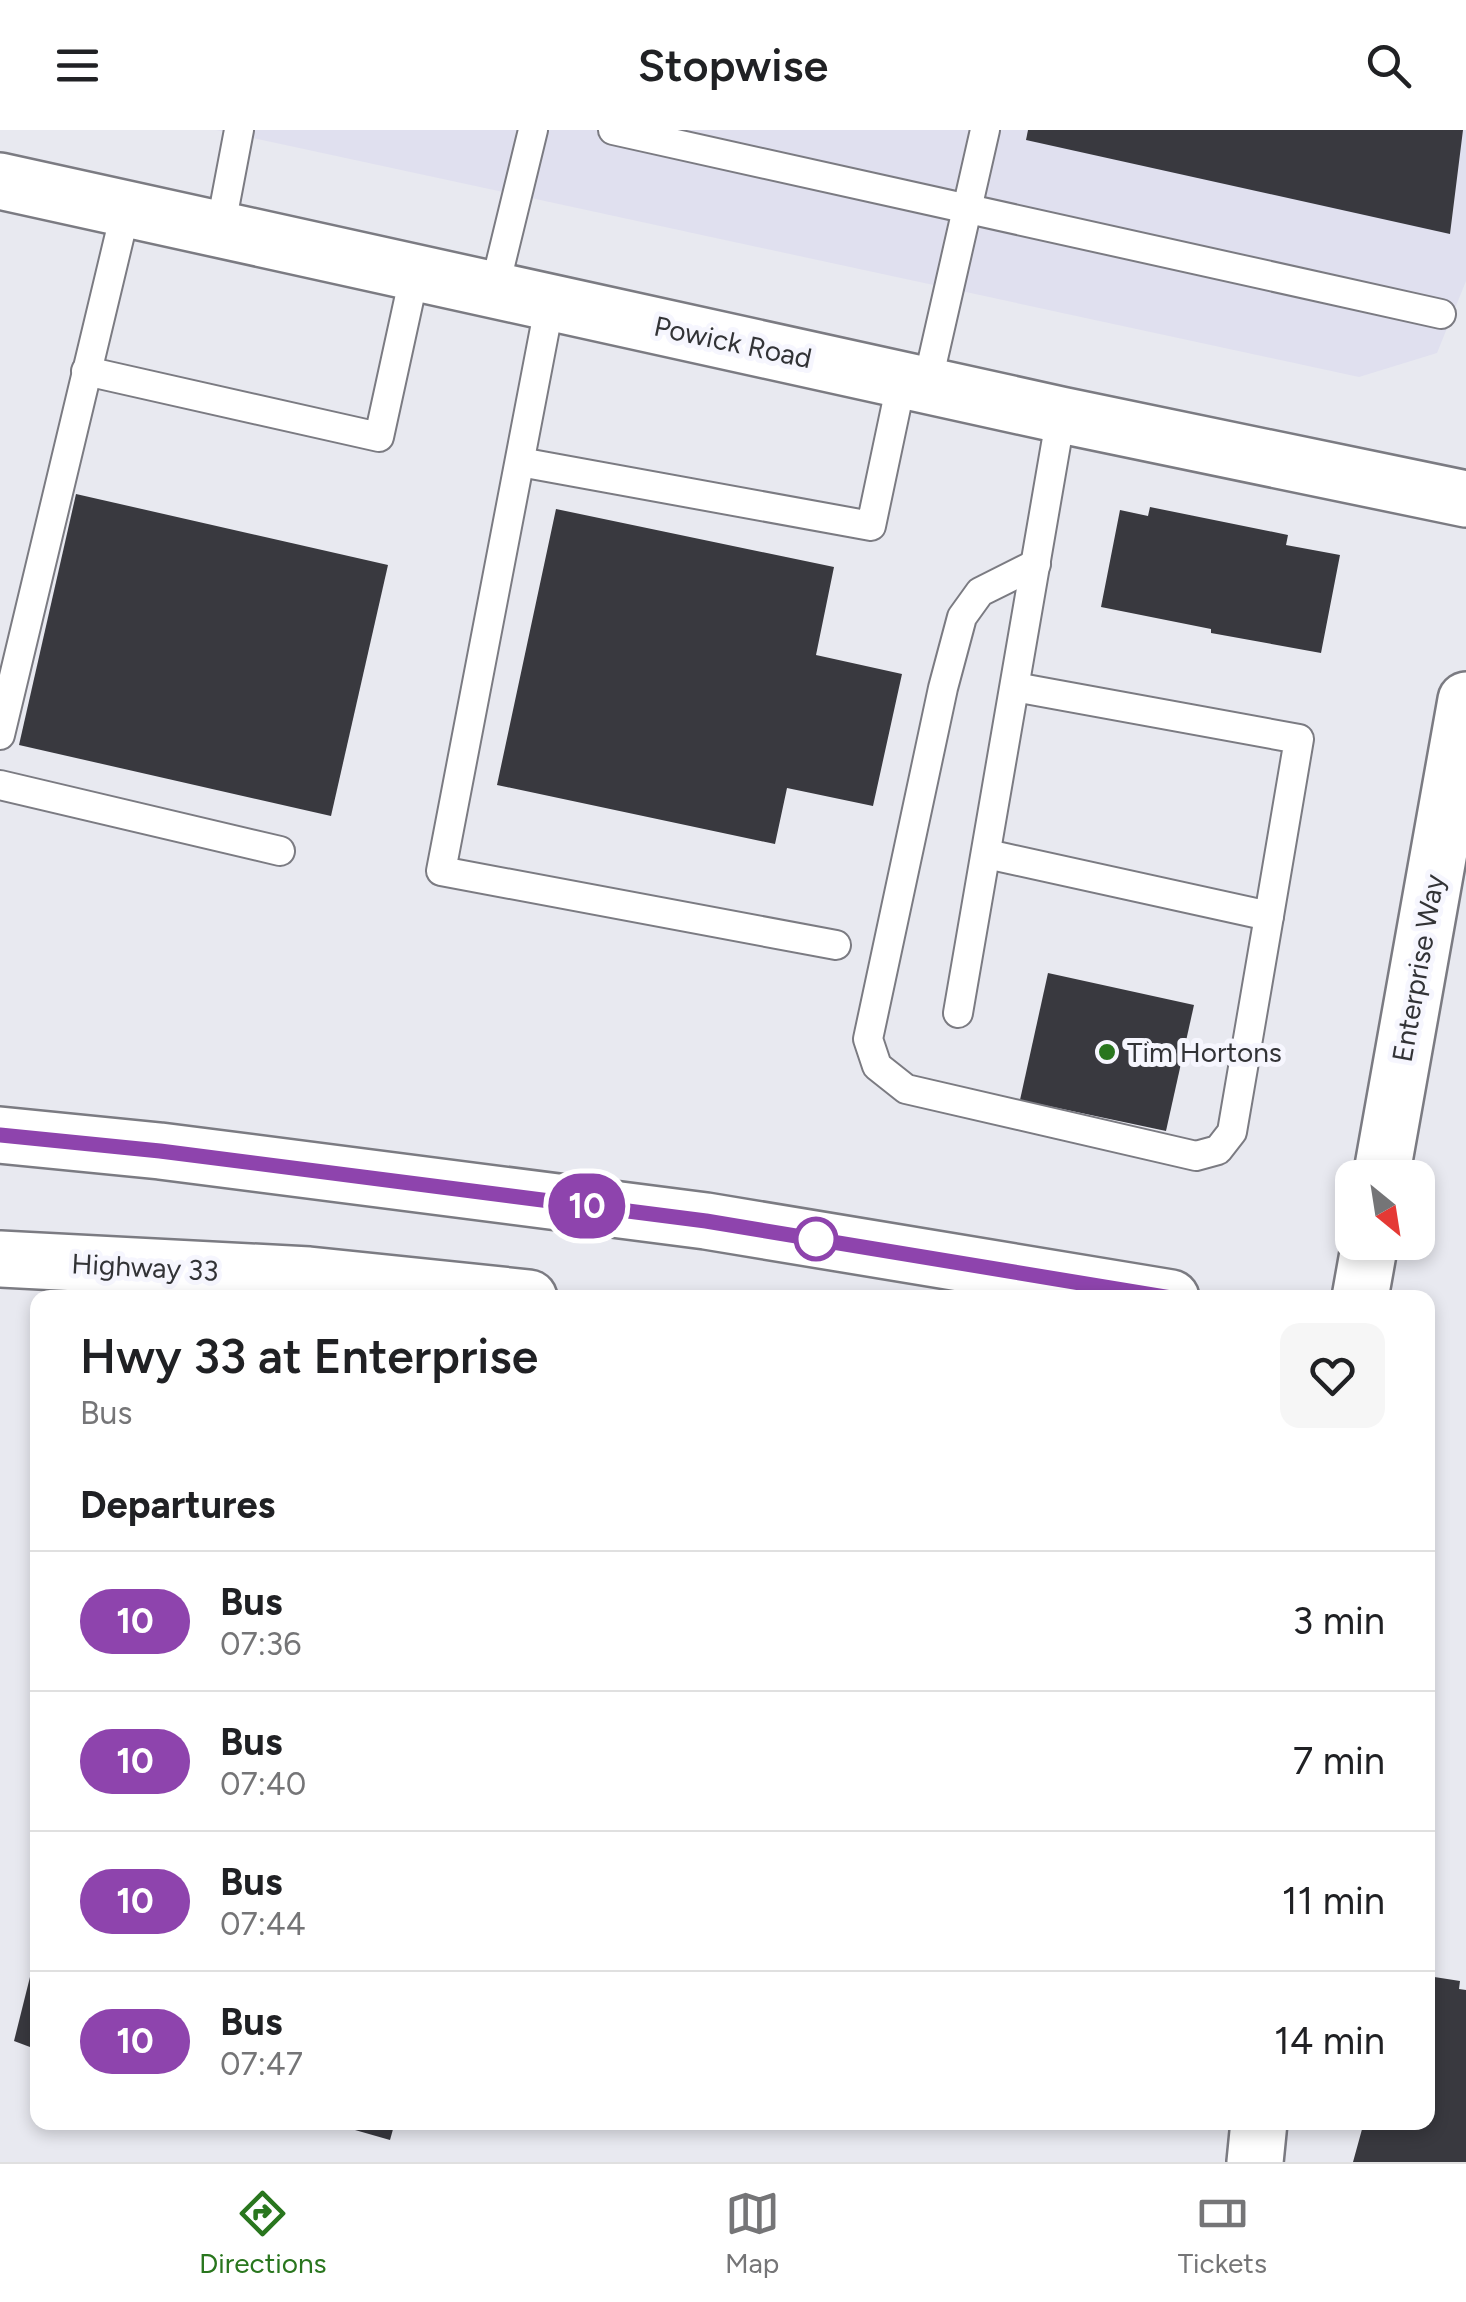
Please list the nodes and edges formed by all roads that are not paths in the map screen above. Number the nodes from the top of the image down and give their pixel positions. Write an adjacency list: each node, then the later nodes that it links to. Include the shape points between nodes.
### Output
1 (240, 130): 8 (lane)
2 (533, 130): 10 (lane)
3 (613, 130): 6 (lane)
4 (984, 130): 6 (lane)
5 (0, 181): 7 (street, Powick Road)
6 (967, 208): 12 (lane); 14 (lane)
7 (126, 209): 8 (street, Powick Road); 13 (lane)
8 (220, 230): 9 (street, Powick Road)
9 (416, 272): 10 (street, Powick Road); 13 (lane, via 379,437)
10 (494, 290): 11 (street, Powick Road)
11 (550, 302): 14 (street, Powick Road); 16 (lane)
12 (1441, 314)
13 (86, 372): 21 (lane)
14 (915, 382): 15 (street, Powick Road); 16 (lane, via 872,526)
15 (1061, 415): 17 (street, Powick Road); 18 (lane)
16 (520, 462): 27 (lane, via 440,871)
17 (1466, 499)
18 (1036, 564): 19 (lane); 26 (lane, via 980,592 962,617 868,1039 877,1066 906,1089 1196,1156 1218,1150 1232,1132)
19 (1015, 687): 25 (lane); 26 (lane, via 1299,738)
20 (1466, 700): 22 (street, Enterprise Way)
21 (0, 735)
22 (1459, 780): 30 (street, Enterprise Way)
23 (0, 785): 24 (lane)
24 (280, 850)
25 (987, 854): 26 (lane); 28 (lane)
26 (1269, 916)
27 (836, 945)
28 (958, 1013)
29 (0, 1135): 34 (street, via 706,1221)
30 (1385, 1160)
31 (0, 1259): 33 (street, Highway 33)
32 (1367, 1260): 35 (street)
33 (449, 1290)
34 (1123, 1290)
35 (1361, 1290)
36 (1258, 2130): 37 (street)
37 (1255, 2162)

